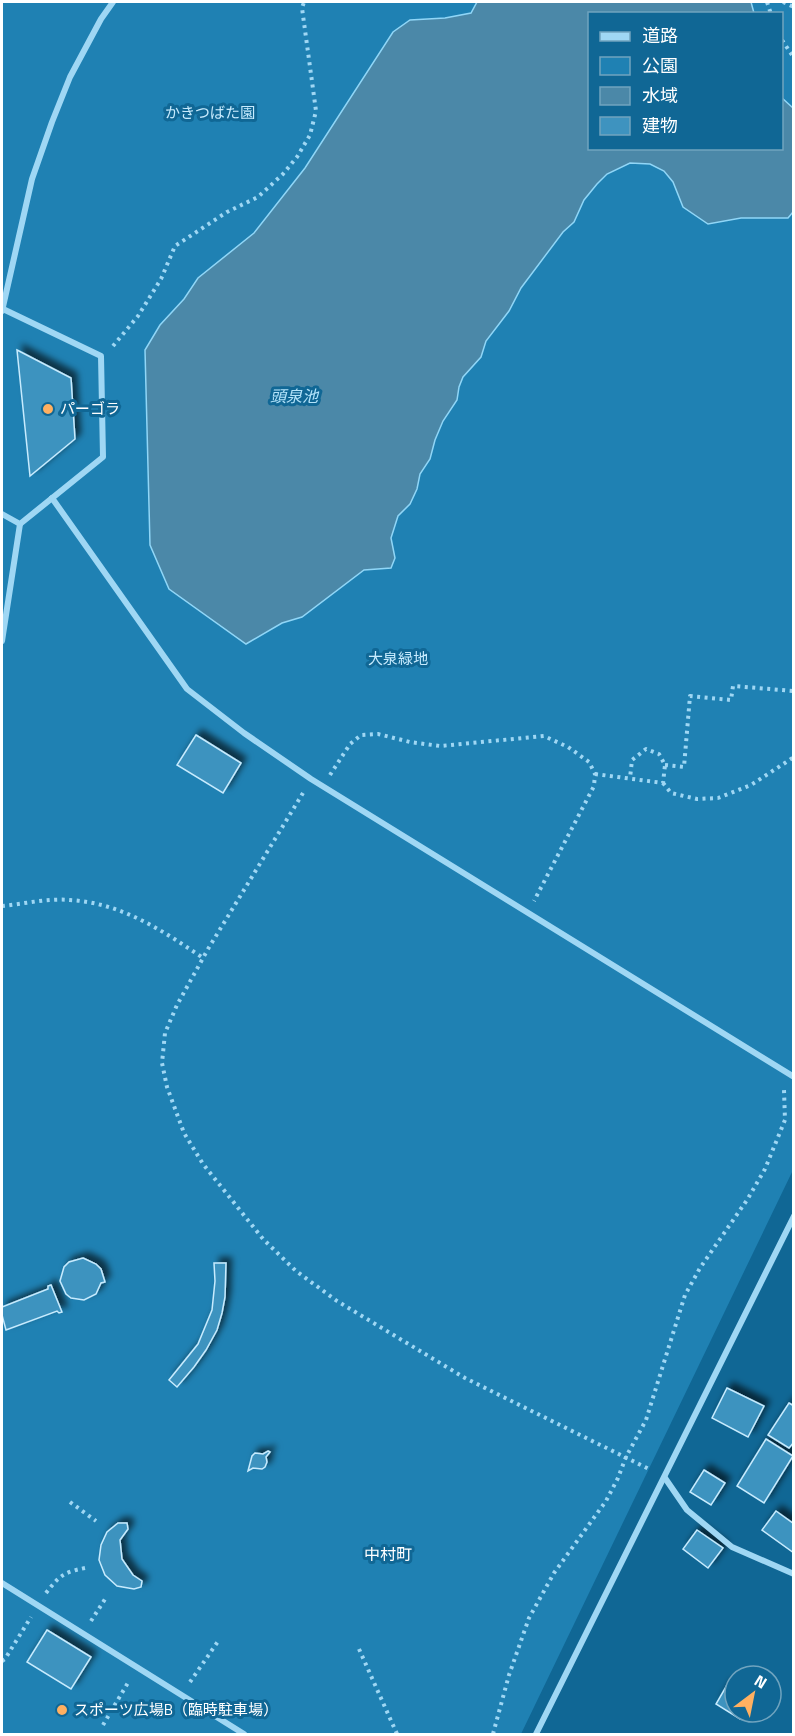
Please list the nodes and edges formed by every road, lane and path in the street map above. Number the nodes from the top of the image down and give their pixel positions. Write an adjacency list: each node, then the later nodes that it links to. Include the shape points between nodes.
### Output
1 (113, 2): 7 (street, via 70,77 52,122 32,178)
2 (304, 2): 8 (path, via 316,111 310,135 297,158 258,197 175,246 161,279 138,315 116,344)
3 (783, 2): 4 (path)
4 (794, 7)
5 (783, 42): 6 (path)
6 (794, 58)
7 (2, 310): 8 (street)
8 (101, 356): 9 (street, via 103,456)
9 (52, 498): 11 (street); 17 (street, via 187,689)
10 (2, 514): 11 (street)
11 (20, 524): 12 (street)
12 (2, 642)
13 (794, 691): 15 (path, via 733,686 731,700 690,696 684,767)
14 (794, 757): 19 (path, via 751,785 718,798 697,799 671,793)
15 (665, 765): 18 (path, via 659,754 646,748 632,760); 19 (path)
16 (595, 774): 18 (path); 20 (path, via 589,762 544,736 440,746 378,734 361,735 350,744); 22 (path, via 594,786)
17 (311, 778): 20 (street); 23 (path)
18 (630, 778): 19 (path)
19 (663, 783)
20 (323, 786): 22 (street)
21 (2, 906): 23 (path, via 69,899 113,907 161,929)
22 (528, 912): 24 (street)
23 (203, 958): 26 (path, via 165,1033 162,1063 167,1087 184,1133 203,1164 263,1239 296,1271 337,1301 465,1378)
24 (793, 1076): 26 (path, via 784,1089 785,1120 765,1169 685,1295 661,1379 646,1420)
25 (794, 1216): 27 (street)
26 (626, 1457): 27 (path); 41 (path, via 606,1501 554,1573 529,1618)
27 (665, 1478): 30 (street, via 687,1510 732,1547); 42 (street)
28 (70, 1502): 29 (path)
29 (96, 1521)
30 (794, 1574)
31 (2, 1583): 33 (street)
32 (107, 1596): 33 (path)
33 (83, 1634): 36 (street)
34 (219, 1640): 37 (path)
35 (359, 1648): 40 (path)
36 (138, 1668): 37 (street); 38 (path)
37 (182, 1695): 39 (street)
38 (103, 1725)
39 (244, 1734)
40 (397, 1734)
41 (493, 1734)
42 (537, 1734)

